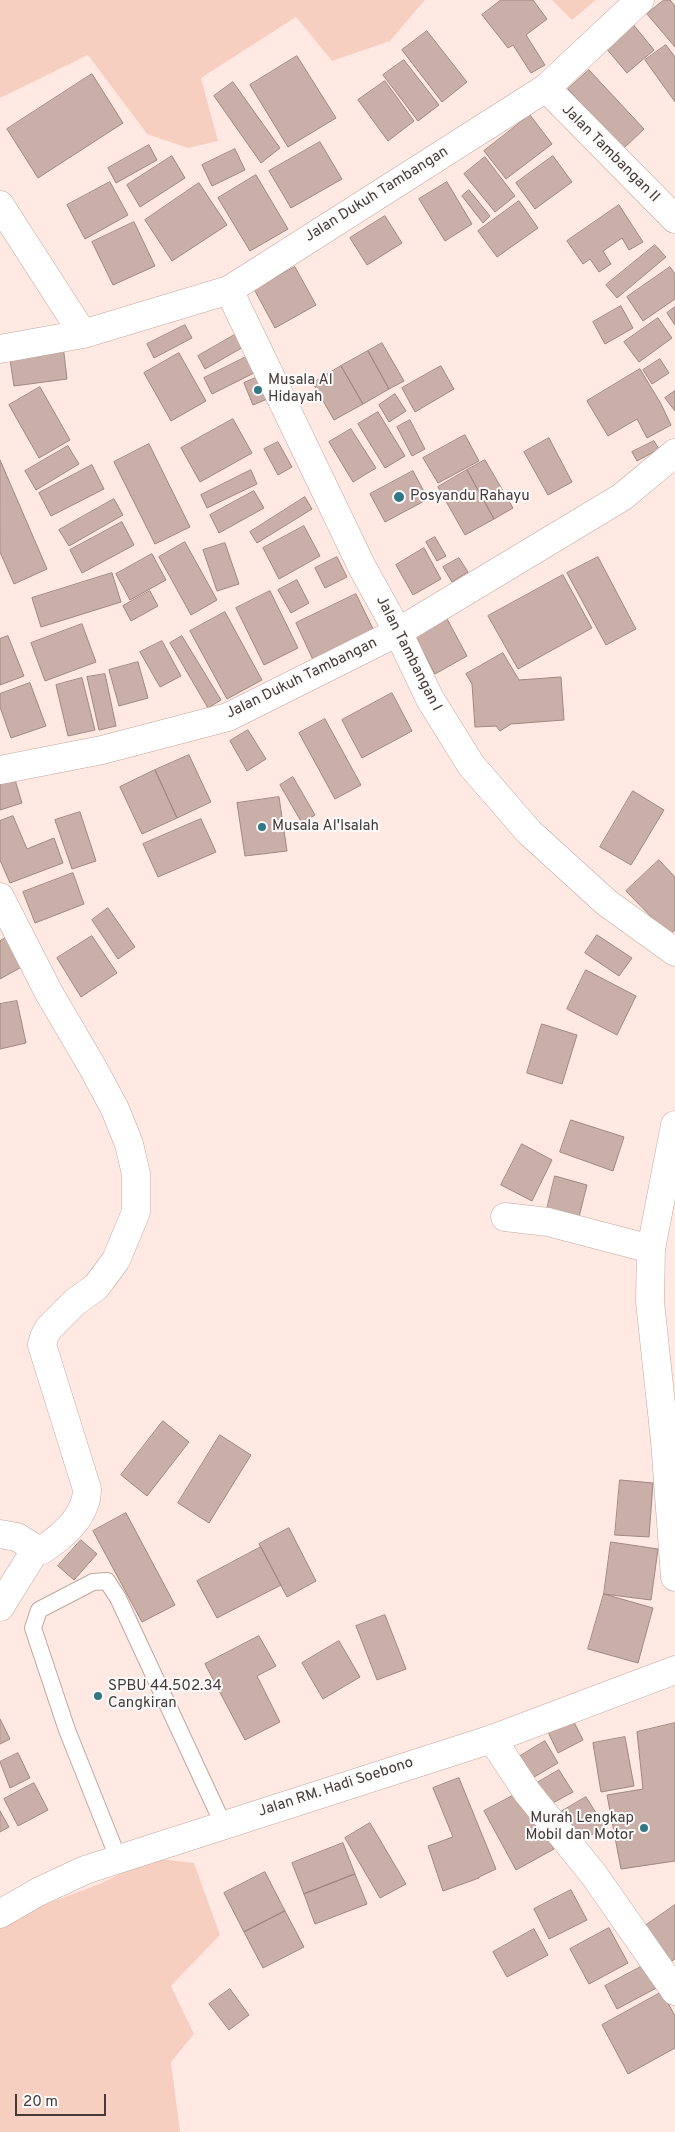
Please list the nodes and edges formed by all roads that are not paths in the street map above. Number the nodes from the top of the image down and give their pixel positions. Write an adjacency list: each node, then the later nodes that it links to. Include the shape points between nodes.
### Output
1 (640, 0): 2 (street, Jalan Dukuh Tambangan)
2 (546, 88): 4 (street, Jalan Tambangan II); 5 (street, Jalan Dukuh Tambangan)
3 (0, 205): 6 (street)
4 (675, 219)
5 (228, 290): 6 (street, Jalan Dukuh Tambangan); 9 (street, Jalan Tambangan I, via 362,567)
6 (83, 334): 7 (street, Jalan Dukuh Tambangan)
7 (0, 349)
8 (675, 453): 9 (street, Jalan Dukuh Tambangan, via 622,498)
9 (398, 632): 10 (street, Jalan Dukuh Tambangan, via 228,717 102,750); 12 (street, Jalan Tambangan I, via 430,699 471,765 529,832 607,903)
10 (0, 770)
11 (1, 902): 17 (street, via 48,993 115,1109 136,1174 136,1212 116,1260 96,1287 75,1302 44,1337 42,1345 87,1489 87,1499 78,1518 49,1545 42,1550)
12 (675, 952)
13 (675, 1125): 15 (street)
14 (505, 1217): 15 (street, via 548,1222)
15 (651, 1249): 18 (street, via 650,1302)
16 (0, 1534): 17 (street, via 18,1537)
17 (36, 1549): 19 (street)
18 (675, 1577)
19 (0, 1607)
20 (675, 1670): 21 (street, Jalan RM. Hadi Soebono)
21 (492, 1738): 22 (street, Jalan RM. Hadi Soebono); 25 (street, via 527,1792 594,1875)
22 (223, 1824): 23 (street, Jalan RM. Hadi Soebono); 23 (lane, via 118,1598 106,1582 93,1582 39,1610 33,1628 67,1730)
23 (118, 1858): 24 (street, Jalan RM. Hadi Soebono, via 84,1870)
24 (0, 1914)
25 (675, 1991)

